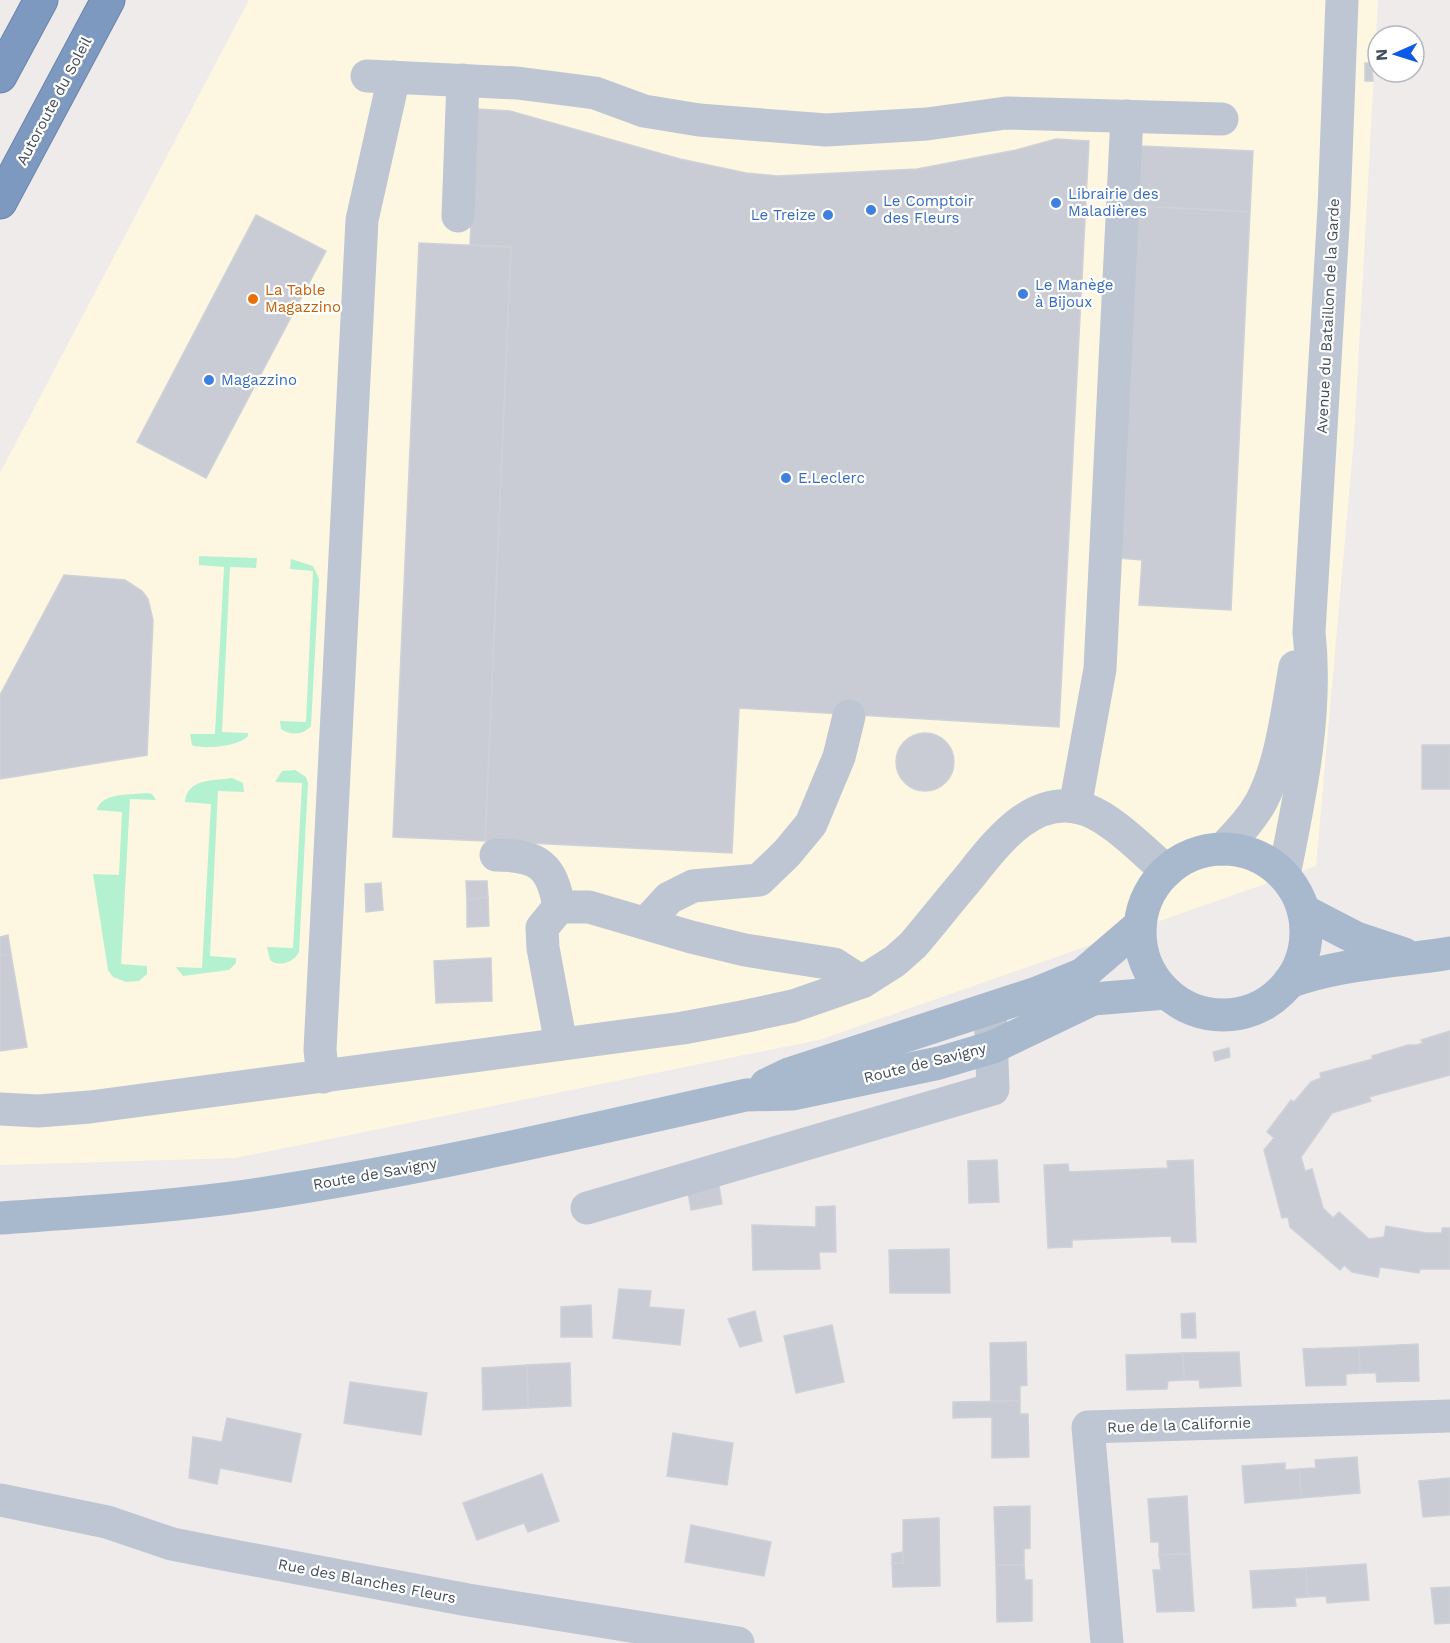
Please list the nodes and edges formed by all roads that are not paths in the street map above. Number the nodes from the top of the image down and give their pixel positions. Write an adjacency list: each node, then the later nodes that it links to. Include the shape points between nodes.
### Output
1 (41, 0): 4 (highway)
2 (108, 0): 8 (highway, Autoroute du Soleil)
3 (1342, 0): 10 (street, Avenue du Bataillon de la Garde)
4 (0, 76)
5 (463, 80): 6 (street, via 595,93 644,111 699,120 825,130 927,124 1006,112); 9 (street); 29 (street, via 380,76 362,220 320,1050)
6 (1127, 116): 7 (street); 12 (street, via 1100,669)
7 (1222, 119)
8 (0, 202)
9 (458, 216)
10 (1309, 632): 13 (street, Avenue du Bataillon de la Garde, via 1296,666 1274,766 1262,801 1245,827); 16 (street, Avenue du Bataillon de la Garde, via 1313,669 1305,764)
11 (849, 716): 19 (street, via 839,757 811,824 787,853 759,880 693,886 669,898)
12 (1075, 807): 15 (street, via 1104,819); 23 (street, via 1045,809 1019,822 913,945)
13 (1223, 849): 15 (main road, via 1184,859); 16 (main road, via 1245,852)
14 (496, 855): 17 (street, via 528,858 541,864 554,881)
15 (1167, 871): 20 (main road, via 1154,886)
16 (1284, 875): 18 (main road)
17 (559, 907): 19 (street, via 588,907); 27 (street, via 542,928)
18 (1304, 911): 22 (main road, via 1356,938); 24 (main road, via 1304,953)
19 (646, 923): 23 (street, via 745,950 834,964)
20 (1140, 925): 25 (main road, via 1146,962); 26 (main road, Route de Savigny, via 1083,974)
21 (1450, 953): 22 (main road)
22 (1412, 956): 24 (main road, via 1314,973)
23 (862, 982): 27 (street, via 793,1006 742,1017)
24 (1289, 982): 25 (main road, via 1261,1007 1236,1015 1211,1015 1187,1007)
25 (1166, 993): 28 (main road, Route de Savigny, via 1093,999)
26 (990, 1009): 28 (street); 30 (main road, Route de Savigny, via 789,1074)
27 (561, 1044): 29 (street)
28 (993, 1055): 30 (main road, Route de Savigny, via 792,1094); 32 (street, via 993,1089)
29 (322, 1077): 31 (street, via 90,1107)
30 (746, 1095): 33 (main road, Route de Savigny, via 495,1151 332,1182 164,1206)
31 (0, 1109)
32 (587, 1208)
33 (0, 1218)
34 (1450, 1416): 37 (street, Rue de la Californie, via 1088,1427)
35 (0, 1500): 36 (street, Rue des Blanches Fleurs, via 107,1522 172,1544 468,1600)
36 (738, 1643)
37 (1107, 1643)

